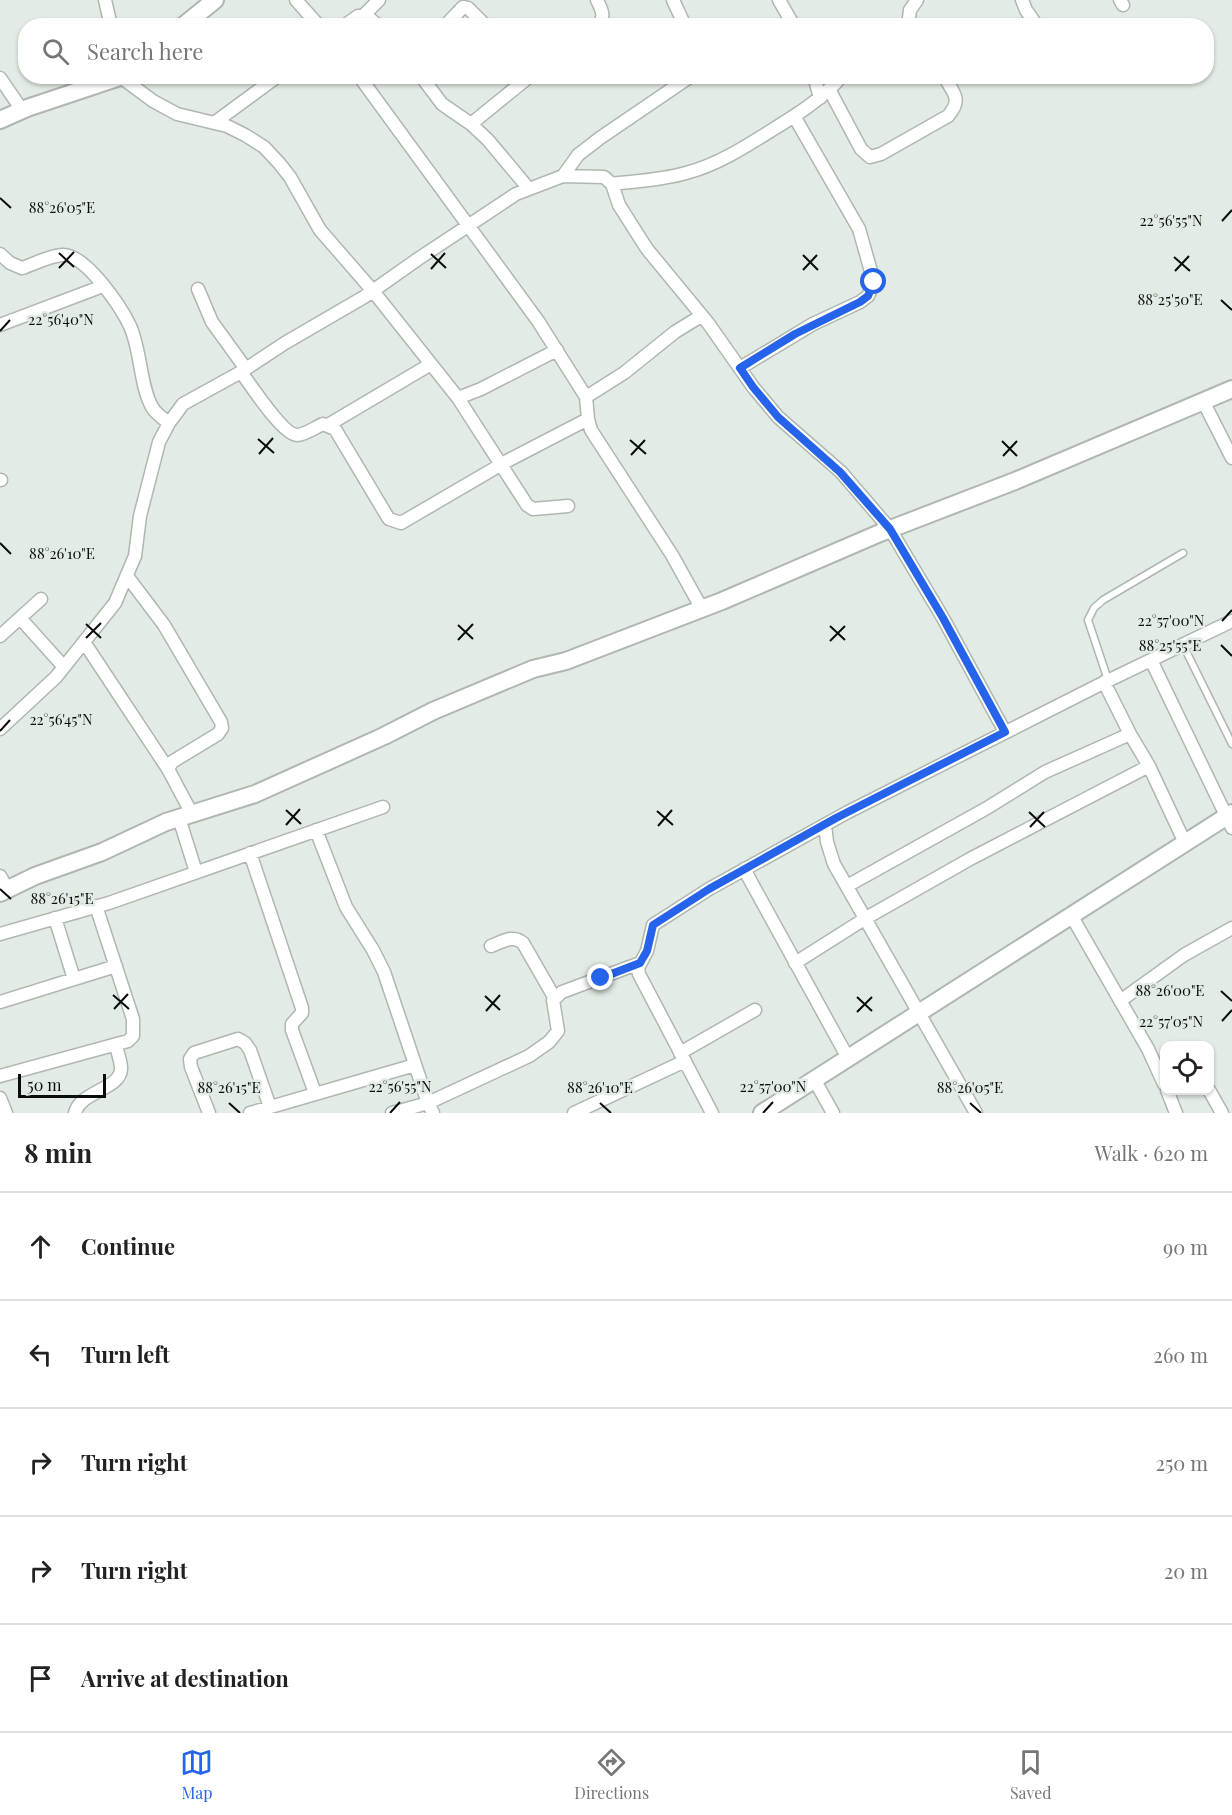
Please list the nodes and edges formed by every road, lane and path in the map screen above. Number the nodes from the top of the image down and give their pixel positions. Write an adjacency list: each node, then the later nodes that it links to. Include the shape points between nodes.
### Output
1 (105, 0): 11 (street)
2 (215, 0): 12 (street)
3 (296, 0): 13 (street)
4 (379, 0): 10 (street)
5 (597, 0): 18 (street)
6 (673, 0): 19 (street)
7 (779, 0): 20 (street)
8 (916, 0): 21 (street)
9 (1022, 0): 22 (street)
10 (363, 16): 14 (street); 15 (street)
11 (109, 18)
12 (193, 18)
13 (312, 18)
14 (355, 18)
15 (366, 18)
16 (453, 18): 17 (street, via 464,7)
17 (478, 18)
18 (603, 18)
19 (681, 18)
20 (788, 18)
21 (909, 18)
22 (1032, 18)
23 (0, 78): 35 (street)
24 (102, 84): 35 (street)
25 (132, 84): 38 (street, via 171,111)
26 (267, 84): 38 (street)
27 (365, 84): 43 (street)
28 (427, 84): 39 (street, via 442,104)
29 (520, 84): 39 (street)
30 (679, 84): 40 (street, via 578,155)
31 (819, 84): 34 (street)
32 (835, 84): 34 (street)
33 (948, 84): 34 (street, via 956,99 948,116 870,157)
34 (825, 95): 36 (street)
35 (22, 110): 37 (street)
36 (794, 116): 41 (street, via 709,165 658,179); 52 (street, via 859,229 874,282 868,296 860,302 795,334)
37 (0, 120)
38 (214, 123): 47 (street, via 264,147 290,177 320,230)
39 (471, 124): 42 (street)
40 (563, 176): 41 (street, via 604,177); 42 (street)
41 (612, 184): 48 (street, via 619,205 647,249)
42 (529, 189): 43 (street)
43 (469, 227): 47 (street); 50 (street)
44 (0, 254): 45 (street, via 22,268 62,255 72,256)
45 (103, 286): 49 (street); 59 (street, via 130,326 152,408)
46 (198, 289): 53 (street, via 212,322)
47 (373, 291): 51 (street); 53 (street)
48 (701, 316): 52 (street); 55 (street)
49 (0, 325)
50 (557, 350): 55 (street); 56 (street)
51 (431, 364): 56 (street); 60 (street)
52 (740, 368): 64 (street, via 778,417 840,472)
53 (244, 371): 59 (street, via 183,404); 60 (street, via 280,424 294,435)
54 (1232, 389): 57 (street)
55 (586, 397): 58 (street)
56 (458, 398): 62 (street)
57 (1203, 401): 61 (street); 64 (street, via 1138,431)
58 (588, 420): 62 (street); 68 (street)
59 (169, 423): 66 (street, via 159,442 140,516 135,556)
60 (328, 425): 62 (street, via 335,429 387,516 395,522 401,523)
61 (1232, 458)
62 (502, 465): 63 (street, via 533,509)
63 (568, 506)
64 (890, 529): 68 (street); 78 (street)
65 (1183, 553): 76 (lane, via 1094,608 1088,620)
66 (127, 576): 72 (street, via 115,603); 82 (street, via 164,625 221,722 218,734 172,762)
67 (41, 599): 69 (street)
68 (702, 609): 84 (street, via 566,661 533,669 255,794)
69 (21, 618): 71 (street); 75 (street)
70 (1232, 621): 73 (street)
71 (0, 636)
72 (84, 642): 75 (street); 82 (street)
73 (1183, 645): 74 (street); 80 (lane)
74 (1151, 660): 76 (street); 85 (street)
75 (64, 667): 77 (street)
76 (1106, 681): 78 (street); 79 (street)
77 (0, 729)
78 (1005, 732): 86 (street)
79 (1130, 734): 81 (street); 93 (street, via 1045,772)
80 (1232, 744)
81 (1149, 766): 88 (street); 97 (street)
82 (168, 769): 84 (street)
83 (383, 807): 87 (street)
84 (185, 816): 91 (street); 92 (street, via 102,852)
85 (1230, 819): 88 (street)
86 (825, 825): 90 (street); 93 (street, via 834,864)
87 (316, 830): 89 (street); 115 (street, via 346,908 384,972)
88 (1185, 843): 95 (street)
89 (250, 853): 91 (street); 119 (street, via 302,1008 292,1030)
90 (744, 870): 101 (street, via 659,920 650,930 647,951); 102 (street)
91 (196, 872): 94 (street)
92 (3, 886)
93 (847, 886): 97 (street)
94 (96, 906): 96 (street); 103 (street)
95 (1071, 915): 106 (street); 109 (street)
96 (55, 918): 99 (street); 104 (street)
97 (866, 918): 102 (street); 109 (street)
98 (1232, 928): 106 (street, via 1184,955)
99 (0, 934)
100 (491, 946): 105 (street, via 513,938 523,943)
101 (640, 963): 105 (street); 112 (street, via 639,974)
102 (795, 963): 114 (street)
103 (116, 966): 104 (street); 110 (street, via 135,1028 128,1041)
104 (74, 979): 107 (street)
105 (554, 997): 124 (street, via 558,1031 549,1042)
106 (1120, 1001): 111 (street)
107 (0, 1002)
108 (755, 1010): 112 (street)
109 (920, 1012): 114 (street); 134 (street)
110 (116, 1045): 117 (street); 126 (street, via 120,1074 82,1101)
111 (1151, 1054): 113 (street); 116 (street)
112 (682, 1057): 130 (street); 131 (street)
113 (1160, 1057)
114 (848, 1058): 118 (street)
115 (415, 1065): 119 (street); 124 (street)
116 (1160, 1075)
117 (0, 1076)
118 (814, 1079): 132 (street); 133 (street)
119 (315, 1093): 123 (street)
120 (1169, 1095): 135 (street)
121 (1212, 1095): 136 (street)
122 (0, 1098): 125 (street)
123 (270, 1107): 127 (street, via 250,1050 238,1039 194,1053 190,1059); 128 (street)
124 (430, 1108): 129 (street)
125 (4, 1112)
126 (75, 1113)
127 (209, 1113)
128 (250, 1113)
129 (392, 1113)
130 (574, 1113)
131 (712, 1113)
132 (762, 1113)
133 (833, 1113)
134 (976, 1113)
135 (1176, 1113)
136 (1222, 1113)

